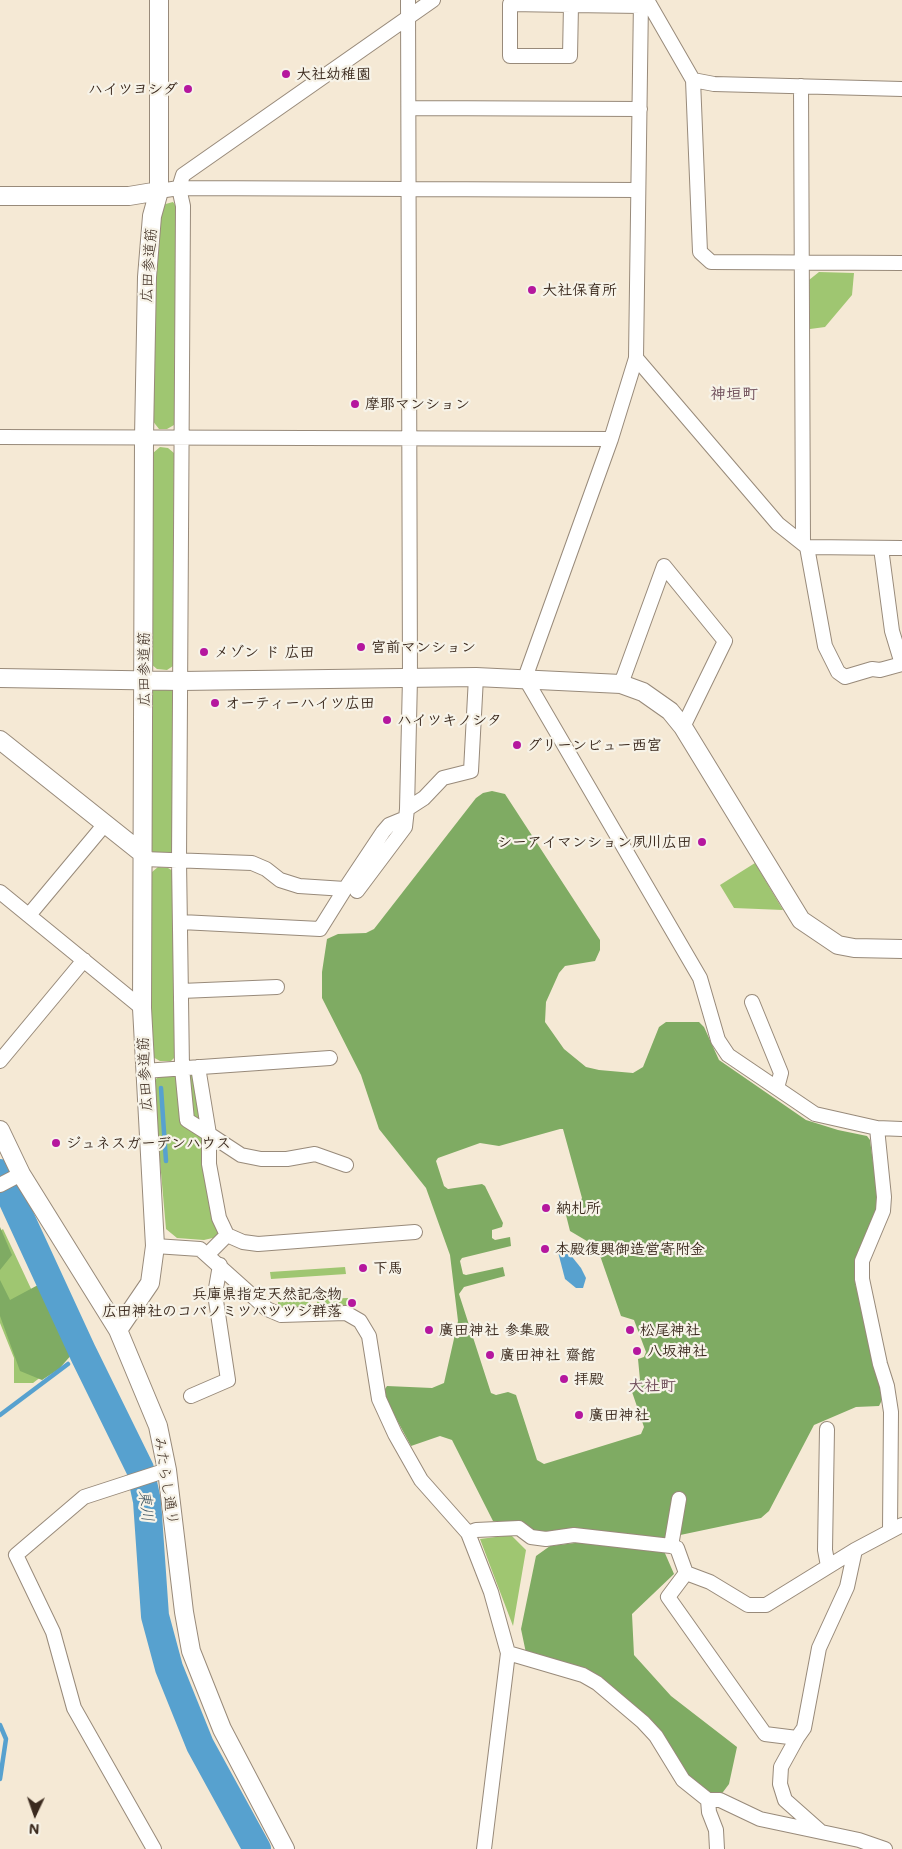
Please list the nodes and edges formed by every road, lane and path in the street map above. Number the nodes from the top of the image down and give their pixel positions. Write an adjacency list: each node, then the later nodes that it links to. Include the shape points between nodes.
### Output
1 (159, 0): 14 (street, 広田参道筋)
2 (408, 0): 6 (street)
3 (433, 0): 6 (street)
4 (643, 2): 5 (street); 7 (street); 11 (street)
5 (571, 5): 5 (street, via 510,4 510,56 570,56)
6 (407, 18): 10 (street); 12 (street, via 183,175)
7 (693, 80): 8 (street, via 714,84); 18 (street, via 700,252 711,262)
8 (801, 86): 9 (street); 18 (street)
9 (902, 89)
10 (410, 108): 11 (street); 15 (street)
11 (640, 109): 13 (street)
12 (179, 188): 14 (street); 15 (street); 22 (street, via 182,206)
13 (638, 190): 15 (street); 19 (street)
14 (159, 191): 16 (street, via 129,196); 21 (street, 広田参道筋, via 152,216 147,278)
15 (409, 191): 23 (street)
16 (0, 196)
17 (902, 263): 18 (street)
18 (803, 264): 25 (street)
19 (636, 358): 24 (street); 25 (street, via 778,524)
20 (0, 437): 21 (street)
21 (144, 437): 22 (street); 32 (street, 広田参道筋)
22 (180, 438): 23 (street); 33 (street)
23 (408, 438): 24 (street); 30 (street)
24 (611, 439): 31 (street)
25 (805, 545): 26 (street); 26 (street, via 825,646 838,672 845,677 902,664 892,631)
26 (881, 548): 27 (street)
27 (902, 548)
28 (476, 677): 30 (street); 31 (street); 37 (street, via 471,772 443,778)
29 (0, 678): 32 (street)
30 (410, 678): 33 (street); 37 (street)
31 (525, 678): 34 (street); 56 (street, via 700,978 718,1040 728,1055)
32 (144, 679): 33 (street); 39 (street, 広田参道筋)
33 (181, 681): 40 (street)
34 (621, 684): 35 (street, via 643,692 670,711); 35 (street, via 664,566 725,640)
35 (683, 727): 45 (street, via 801,920 838,945)
36 (0, 740): 38 (street)
37 (407, 813): 41 (street, via 389,824 383,832)
38 (105, 824): 39 (street); 43 (street)
39 (143, 857): 40 (street); 50 (street, 広田参道筋)
40 (179, 860): 41 (street, via 252,863 280,880 299,886); 44 (street)
41 (351, 890): 44 (street, via 320,929)
42 (0, 892): 43 (street)
43 (29, 915): 46 (street)
44 (181, 922): 48 (street)
45 (902, 949)
46 (84, 960): 50 (street); 52 (street)
47 (277, 987): 48 (street)
48 (181, 991): 54 (street)
49 (752, 1002): 56 (street, via 781,1073)
50 (142, 1008): 55 (street, 広田参道筋)
51 (330, 1058): 53 (street)
52 (0, 1061)
53 (198, 1067): 54 (street); 60 (street)
54 (182, 1068): 55 (street); 60 (street, via 187,1120)
55 (144, 1072): 66 (street, 広田参道筋)
56 (777, 1088): 57 (street, via 815,1114)
57 (877, 1128): 58 (street); 71 (street, via 883,1211 862,1261 862,1279 880,1364)
58 (902, 1129)
59 (0, 1130): 62 (street, みたらし通り)
60 (209, 1134): 61 (street, via 241,1155 287,1159 315,1154); 65 (street, via 209,1164 219,1218)
61 (346, 1164)
62 (18, 1176): 63 (street); 69 (street, みたらし通り)
63 (0, 1185)
64 (415, 1232): 65 (street, via 258,1244)
65 (227, 1235): 67 (street)
66 (155, 1246): 67 (street, via 200,1249); 69 (street, 広田参道筋, via 150,1283)
67 (208, 1254): 68 (street)
68 (220, 1266): 70 (street, via 215,1294 228,1380); 76 (street, via 267,1309 281,1315 346,1313 360,1321 369,1336 379,1399 394,1434 421,1480)
69 (118, 1330): 73 (street, みたらし通り, via 158,1426)
70 (191, 1396)
71 (896, 1407): 75 (street)
72 (827, 1429): 79 (street, via 825,1550)
73 (167, 1470): 85 (street, via 84,1497 16,1555 53,1632 74,1708); 86 (street, みたらし通り, via 191,1651 222,1729)
74 (679, 1499): 77 (street)
75 (896, 1528): 78 (street)
76 (468, 1533): 77 (street, via 519,1528 531,1537 546,1539 574,1535); 81 (street, via 491,1592)
77 (671, 1546): 80 (street, via 677,1548)
78 (855, 1550): 79 (street); 82 (street, via 848,1587 819,1648 804,1728)
79 (828, 1566): 80 (street, via 766,1605 748,1605 710,1582)
80 (686, 1573): 82 (street, via 668,1597 765,1734)
81 (508, 1653): 83 (street, via 583,1675 597,1683 643,1722 656,1736 683,1780); 87 (street)
82 (797, 1738): 84 (street, via 781,1767 780,1784 785,1800)
83 (708, 1800): 84 (street, via 720,1800 760,1819); 88 (street)
84 (822, 1832): 89 (street)
85 (154, 1849)
86 (285, 1849)
87 (484, 1849)
88 (717, 1849)
89 (885, 1849)

